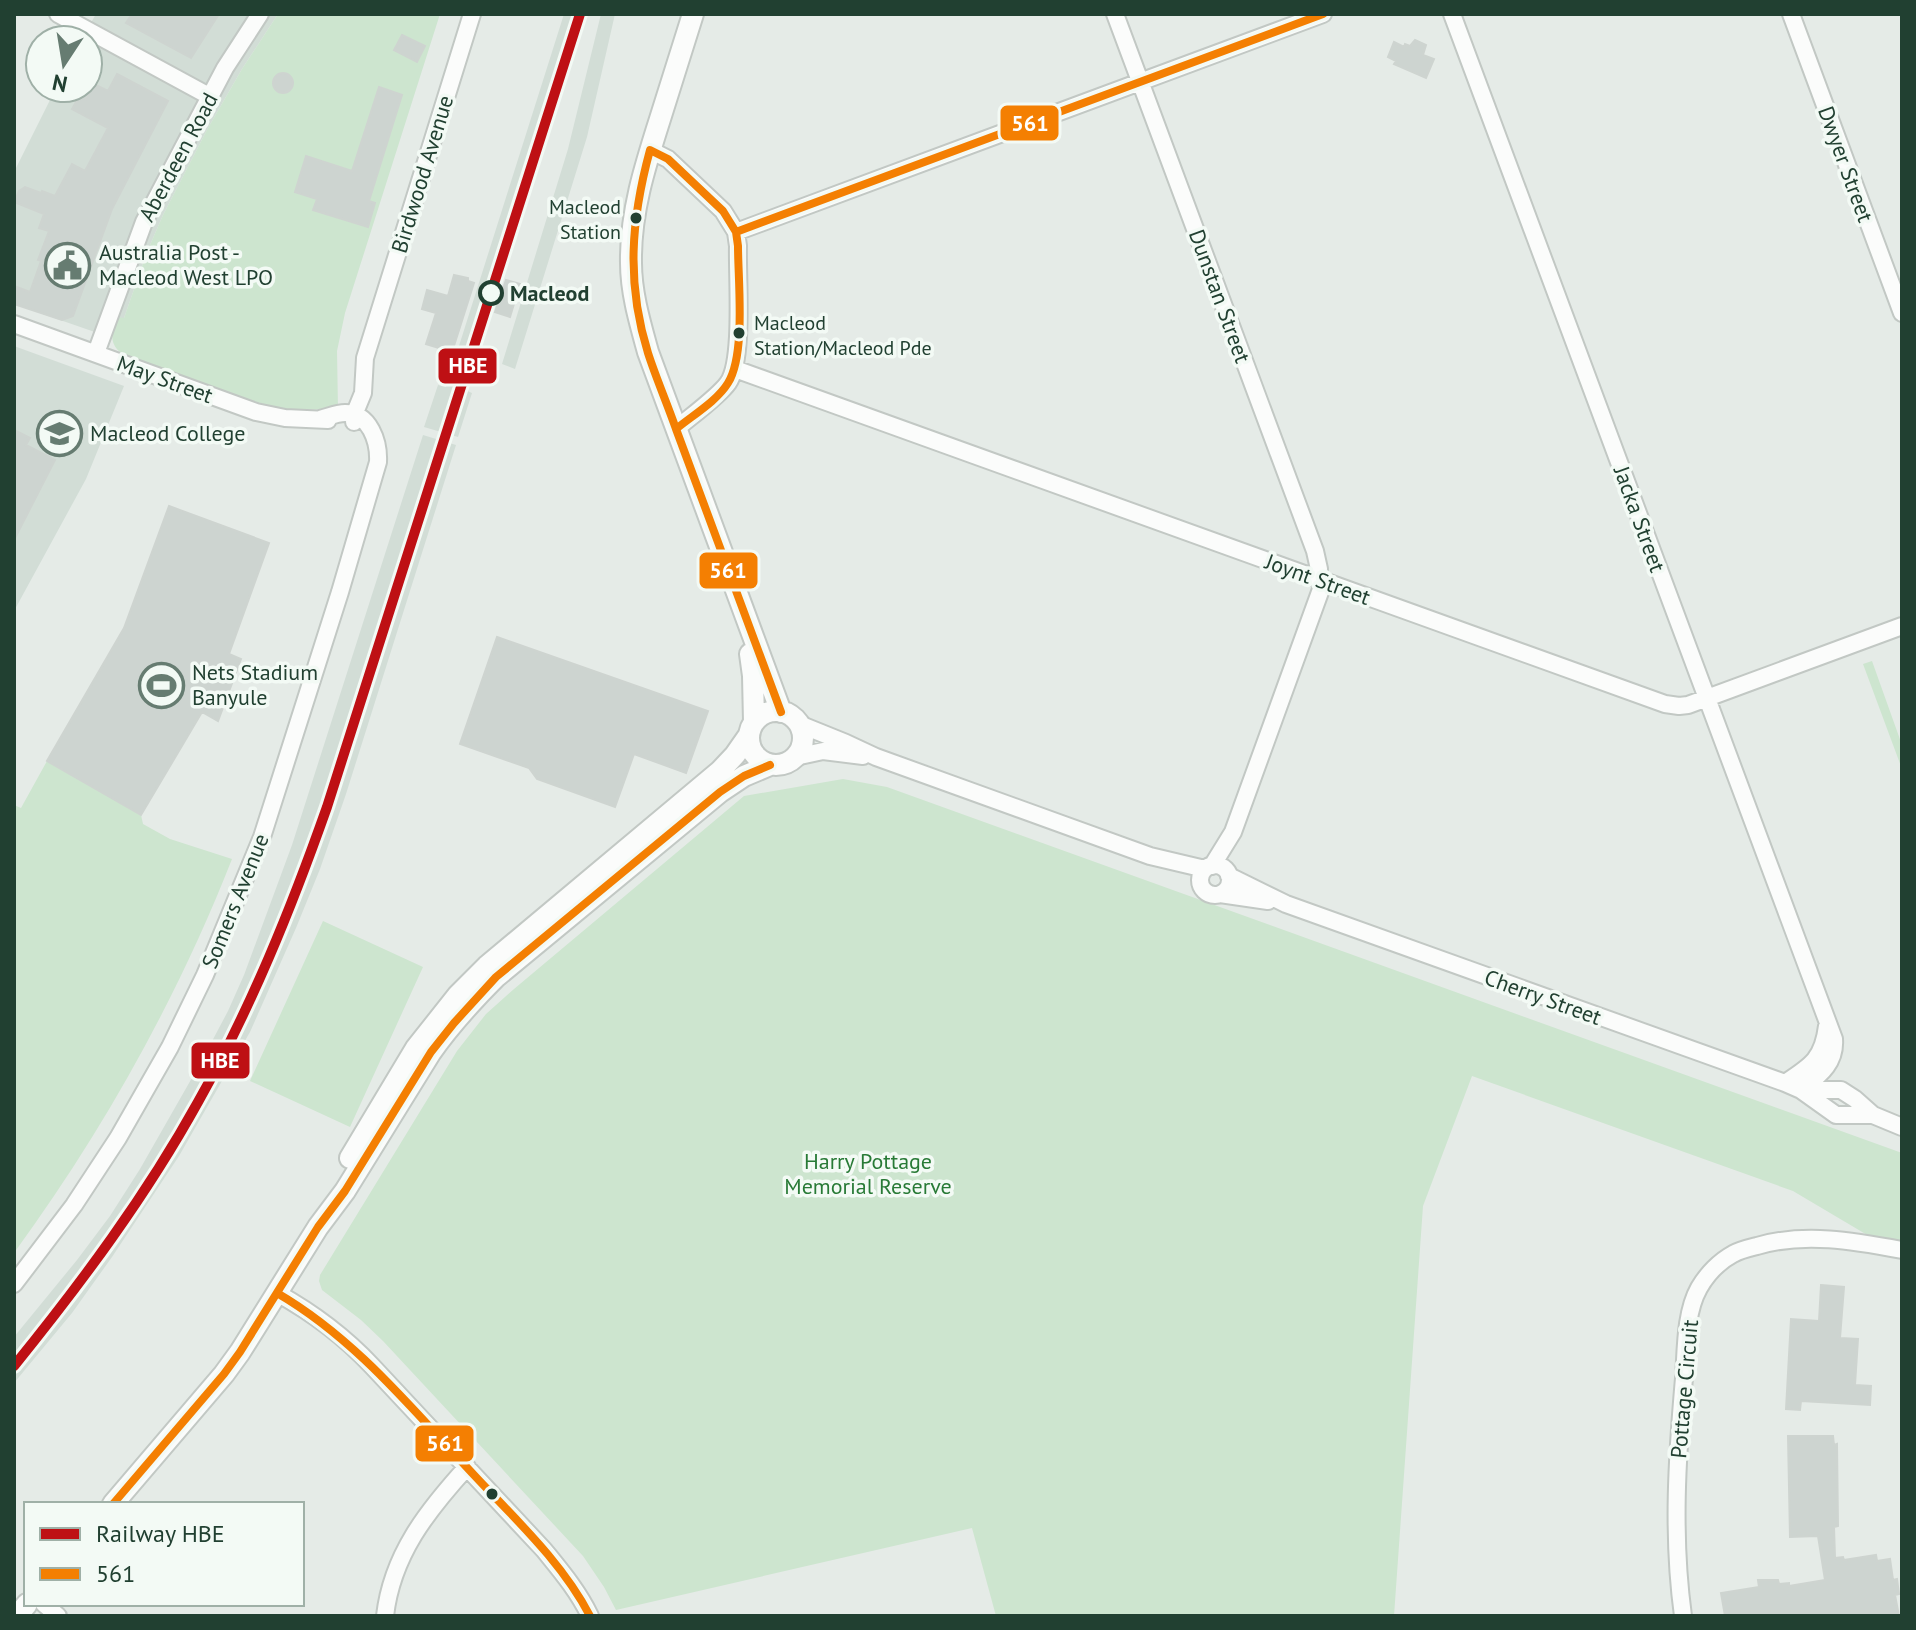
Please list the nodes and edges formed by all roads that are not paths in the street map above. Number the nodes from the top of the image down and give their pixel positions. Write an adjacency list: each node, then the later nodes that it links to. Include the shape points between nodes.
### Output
1 (58, 14): 10 (street)
2 (260, 14): 10 (street, Aberdeen Road)
3 (472, 14): 17 (street, Birdwood Avenue, via 372,335 374,393)
4 (693, 14): 11 (street)
5 (1115, 14): 9 (street, Dunstan Street)
6 (1323, 14): 9 (street)
7 (1452, 14): 22 (street, Jacka Street)
8 (1791, 14): 13 (street, Dwyer Street)
9 (1140, 83): 12 (street); 19 (street, Dunstan Street, via 1315,551)
10 (209, 96): 15 (street, Aberdeen Road, via 144,222)
11 (650, 150): 12 (street, via 679,169 723,211); 18 (street, via 636,200 631,263 640,323)
12 (736, 232): 16 (street)
13 (1902, 313)
14 (14, 324): 15 (street, May Street)
15 (96, 353): 17 (street, May Street, via 256,412)
16 (735, 369): 18 (street, via 727,385); 19 (street, Joynt Street)
17 (356, 420): 39 (street, Somers Avenue, via 373,478 262,837 170,1047 111,1150)
18 (676, 429): 20 (street)
19 (1320, 580): 22 (street, Joynt Street, via 1665,704); 30 (street, Dunstan Street)
20 (744, 611): 23 (street); 25 (street, via 753,676)
21 (1902, 626): 22 (street, Joynt Street)
22 (1707, 699): 34 (street, Jacka Street, via 1834,1039 1832,1058 1819,1075)
23 (781, 712): 24 (street); 25 (street, via 766,713)
24 (799, 724): 26 (street, via 803,741); 27 (street, Cherry Street)
25 (752, 728): 28 (street, via 749,743); 37 (street, via 720,771 498,956 437,1019 335,1184)
26 (795, 757): 27 (street, Cherry Street, via 823,751); 28 (street)
27 (876, 757): 29 (street, Cherry Street)
28 (770, 765): 37 (street, via 720,792 472,1000 431,1052)
29 (1150, 856): 30 (street, Cherry Street); 31 (street, Cherry Street)
30 (1218, 871): 31 (street, via 1200,877); 32 (street, via 1227,888); 33 (street, Cherry Street)
31 (1201, 886): 32 (street, via 1209,894)
32 (1220, 894): 33 (street, Cherry Street)
33 (1286, 904): 34 (street, Cherry Street)
34 (1793, 1087): 35 (street, Cherry Street, via 1836,1115); 35 (street, Cherry Street, via 1841,1090)
35 (1873, 1115): 36 (street, Cherry Street)
36 (1902, 1127)
37 (318, 1227): 40 (street)
38 (1902, 1250): 45 (street, Pottage Circuit, via 1789,1239 1736,1252 1699,1288 1690,1319 1677,1447 1675,1516)
39 (14, 1284)
40 (277, 1293): 41 (street, via 350,1343); 42 (street, via 224,1374)
41 (467, 1467): 43 (street, via 409,1541 388,1590); 44 (street, via 544,1550)
42 (115, 1502)
43 (385, 1616)
44 (590, 1616)
45 (1683, 1616)

